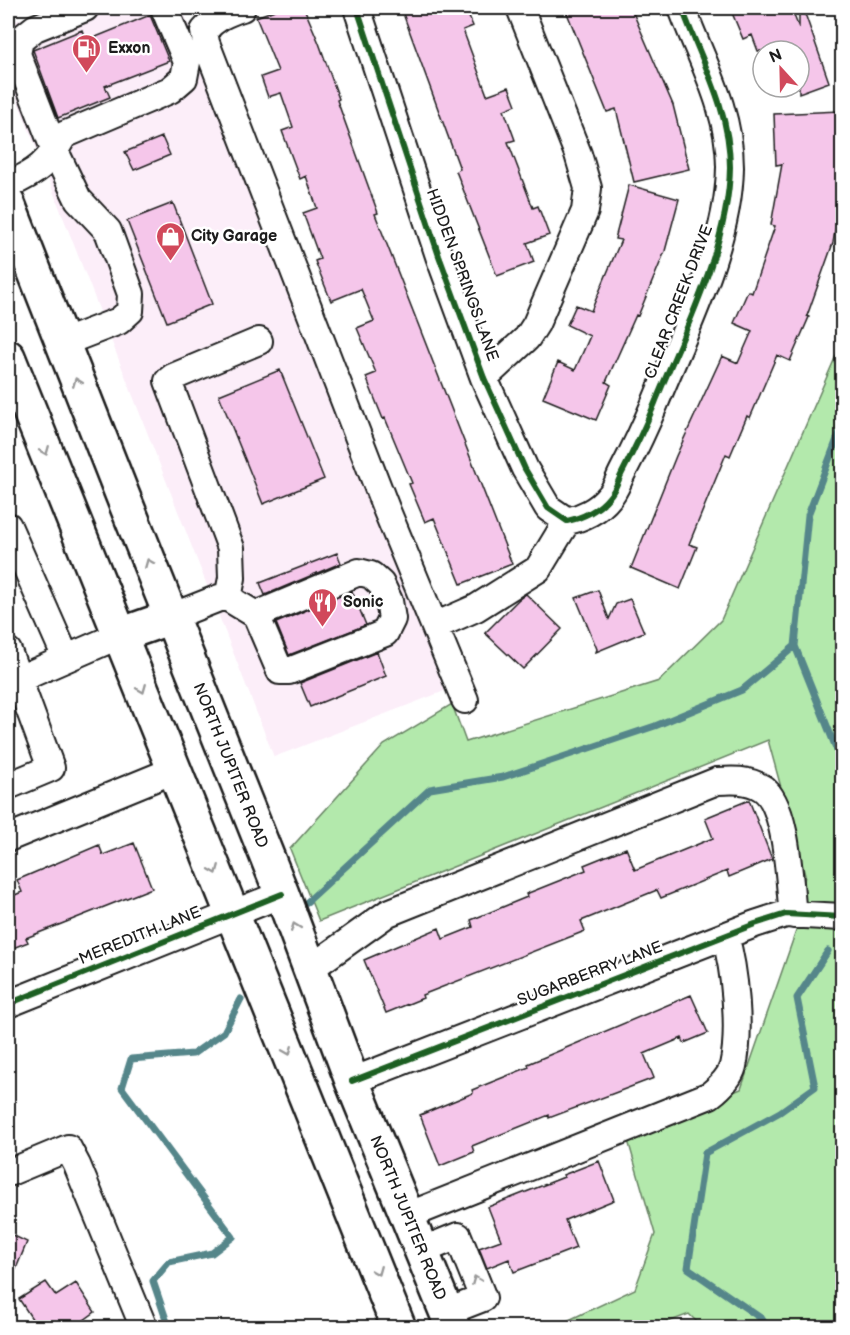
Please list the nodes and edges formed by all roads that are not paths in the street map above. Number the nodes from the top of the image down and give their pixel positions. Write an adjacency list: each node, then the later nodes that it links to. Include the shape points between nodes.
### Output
1 (85, 8): 7 (street, via 35,28 20,40 17,54)
2 (164, 8): 7 (street, via 187,62 184,78 170,90 64,135)
3 (242, 8): 19 (street, via 211,22 204,31 206,44)
4 (357, 8): 13 (street, HIDDEN SPRINGS LANE)
5 (520, 8): 13 (street, via 588,188 585,211 536,324 527,338)
6 (682, 8): 14 (street, CLEAR CREEK DRIVE, via 725,118 730,165 721,232 697,302 641,436 609,497)
7 (55, 151): 8 (street, via 34,173); 11 (street, via 78,199 108,231 131,294 130,311 119,321)
8 (8, 185)
9 (8, 204): 11 (main road, NORTH JUPITER ROAD)
10 (259, 341): 16 (street, via 168,381 231,548)
11 (62, 343): 18 (main road, NORTH JUPITER ROAD, one-way to 11)
12 (8, 360): 20 (main road, one-way to 20)
13 (484, 378): 14 (street, HIDDEN SPRINGS LANE, via 525,469 548,508)
14 (574, 520): 19 (street, via 538,569 476,608)
15 (8, 526): 22 (street)
16 (228, 598): 17 (street); 18 (street)
17 (256, 615): 17 (street, via 359,572 371,575 381,584 392,619 385,633 289,671 280,671)
18 (171, 617): 20 (main road); 28 (main road, NORTH JUPITER ROAD)
19 (435, 626): 24 (street)
20 (120, 635): 22 (street); 25 (main road, one-way to 25)
21 (8, 651): 23 (street)
22 (66, 658): 23 (street)
23 (19, 679): 26 (street, via 51,768)
24 (465, 700)
25 (174, 770): 27 (street); 29 (main road, one-way to 29)
26 (8, 786)
27 (8, 838)
28 (282, 894): 29 (street, MEREDITH LANE); 33 (main road, NORTH JUPITER ROAD, one-way to 28)
29 (232, 913): 34 (street, MEREDITH LANE); 40 (main road, one-way to 40)
30 (793, 915): 31 (street, SUGARBERRY LANE); 32 (street, SUGARBERRY LANE, via 786,914); 33 (street, via 779,812 762,788 746,781 726,780 388,913)
31 (843, 917)
32 (725, 936): 35 (street, SUGARBERRY LANE); 37 (street, via 736,999 733,1068 722,1085 710,1095)
33 (311, 968): 35 (main road, NORTH JUPITER ROAD)
34 (8, 1004)
35 (352, 1081): 37 (main road, NORTH JUPITER ROAD)
36 (8, 1173): 39 (street, via 68,1148)
37 (407, 1216): 38 (main road, NORTH JUPITER ROAD, one-way to 37)
38 (450, 1320): 41 (main road)
39 (144, 1328)
40 (399, 1328)
41 (411, 1328)

